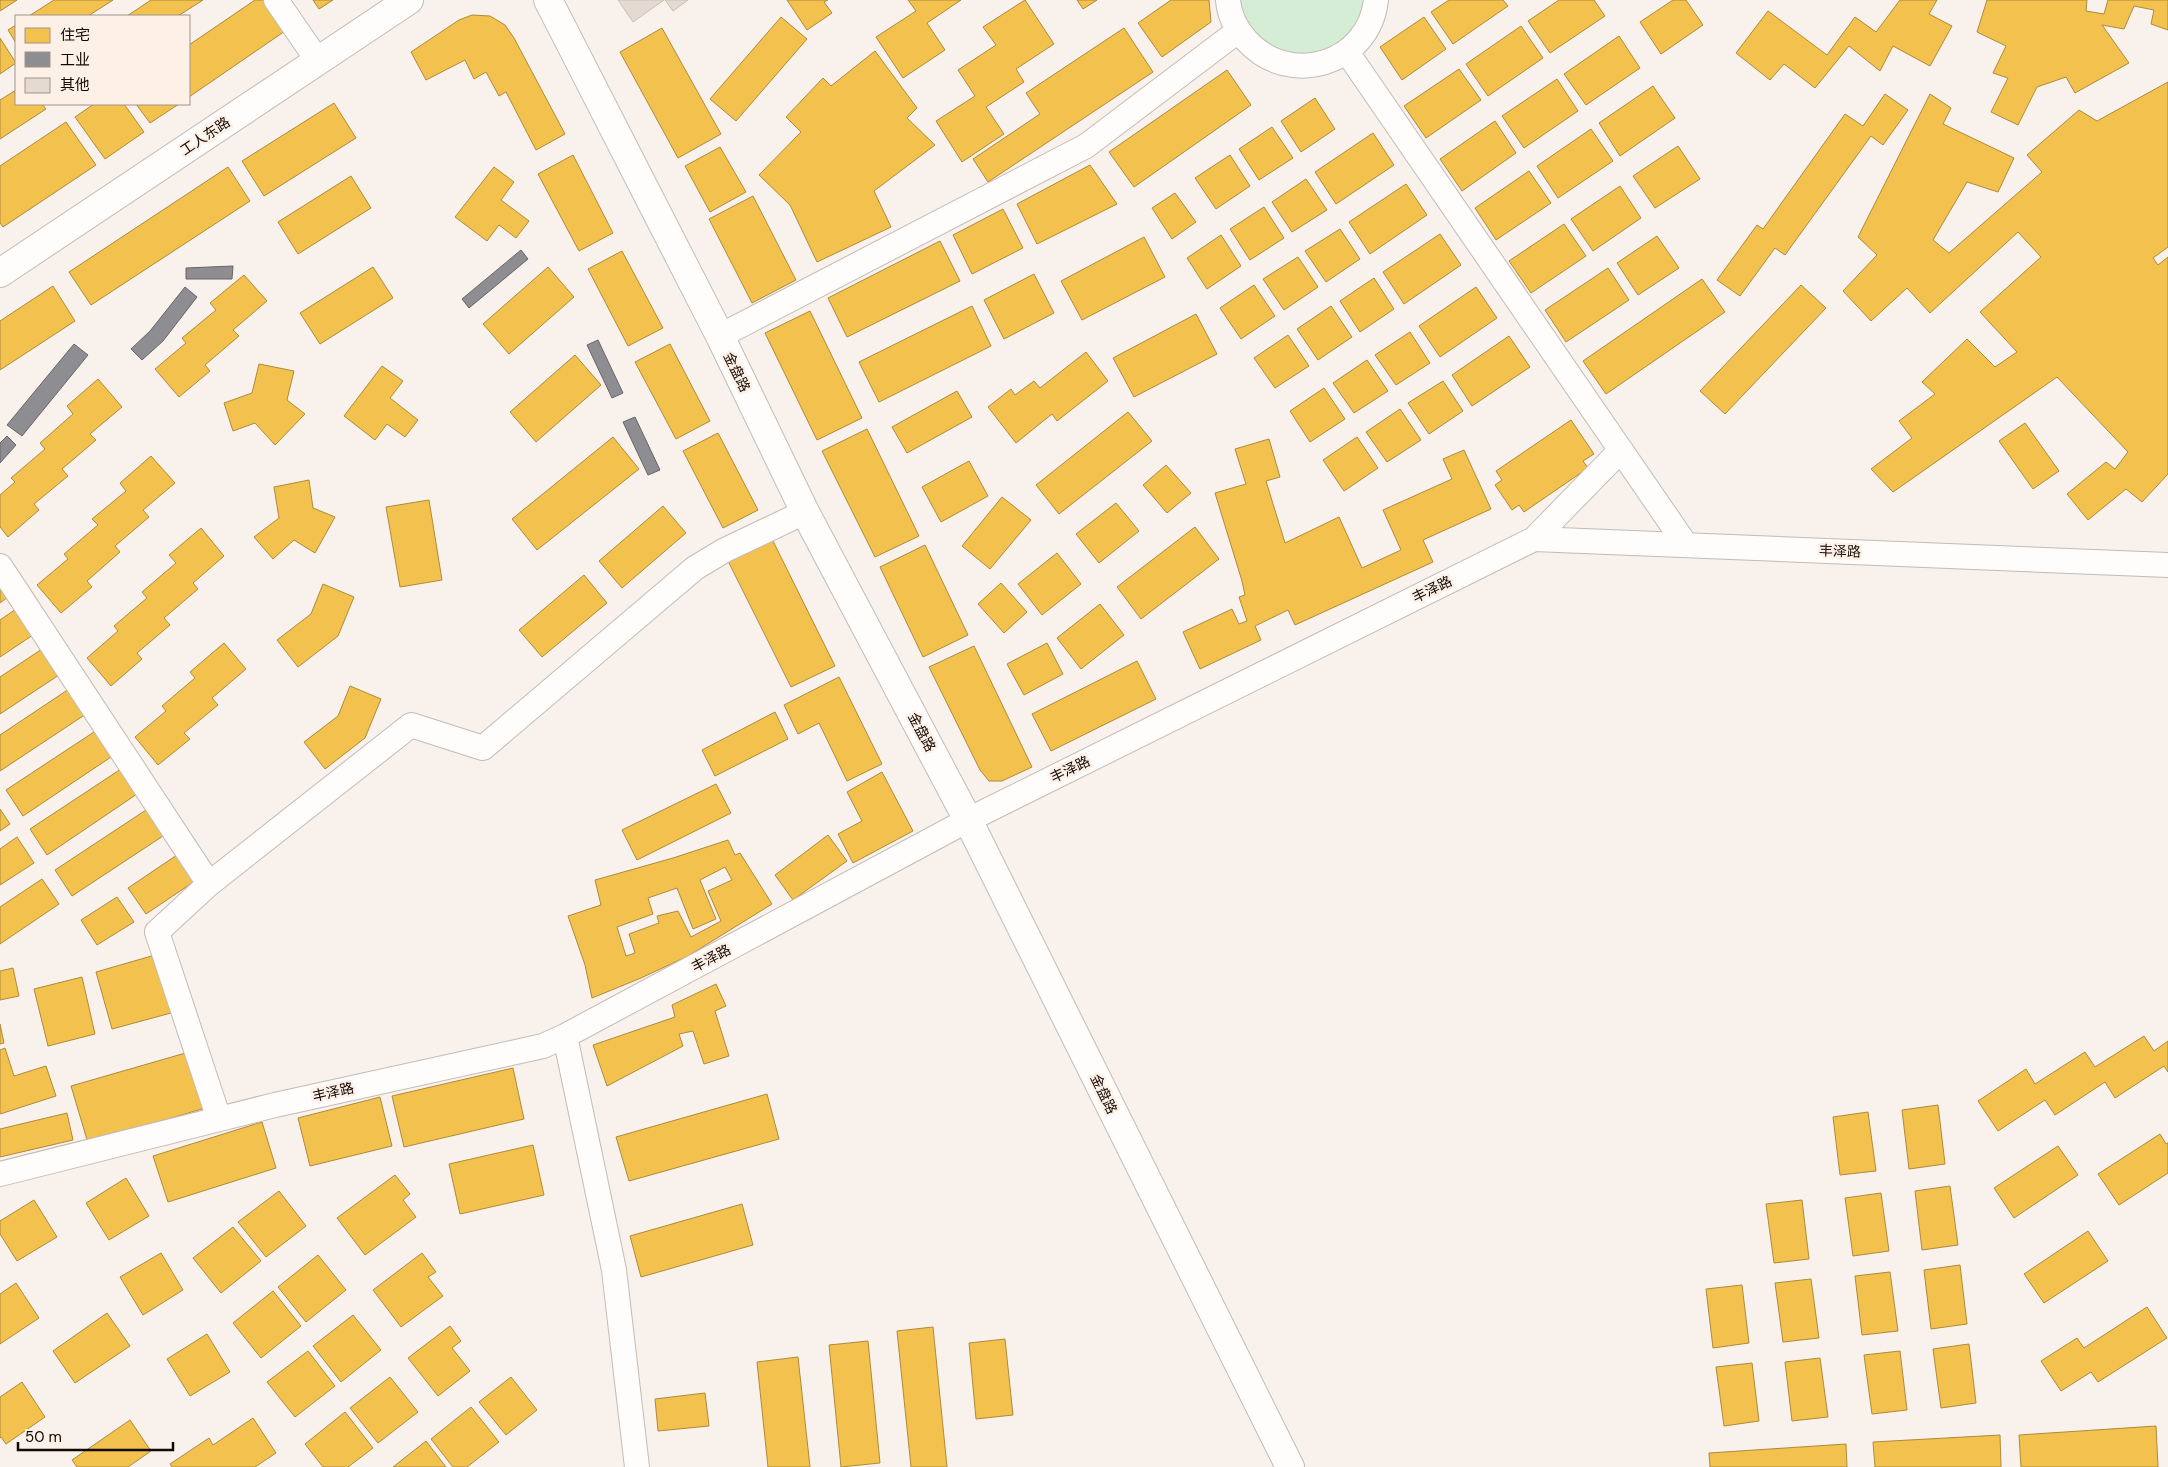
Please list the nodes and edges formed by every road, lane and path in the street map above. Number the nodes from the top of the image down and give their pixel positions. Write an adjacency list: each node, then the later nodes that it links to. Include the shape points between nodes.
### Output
1 (276, 0): 8 (street)
2 (409, 0): 8 (main road, 工人东路)
3 (548, 0): 10 (main road, 金盘路)
4 (1228, 0): 6 (street)
5 (1376, 0): 7 (street, via 1375,12 1364,34)
6 (1238, 31): 7 (street, via 1255,50 1276,62 1300,66 1325,63); 10 (street, via 1086,146)
7 (1347, 52): 11 (street)
8 (318, 61): 9 (main road, 工人东路)
9 (0, 273)
10 (720, 336): 12 (main road, 金盘路)
11 (1620, 450): 13 (street); 14 (street)
12 (805, 512): 17 (main road, 金盘路); 18 (street, via 695,568 483,748 411,725)
13 (1534, 539): 14 (street, 丰泽路); 17 (street, 丰泽路)
14 (1686, 545): 15 (street, 丰泽路)
15 (2168, 565)
16 (0, 566): 18 (street)
17 (968, 820): 19 (street, 丰泽路); 23 (main road, 金盘路)
18 (209, 884): 20 (street, via 157,932)
19 (564, 1036): 20 (street, 丰泽路, via 543,1046); 22 (street, via 614,1270)
20 (219, 1119): 21 (street, 丰泽路)
21 (0, 1174)
22 (637, 1467)
23 (1290, 1467)

